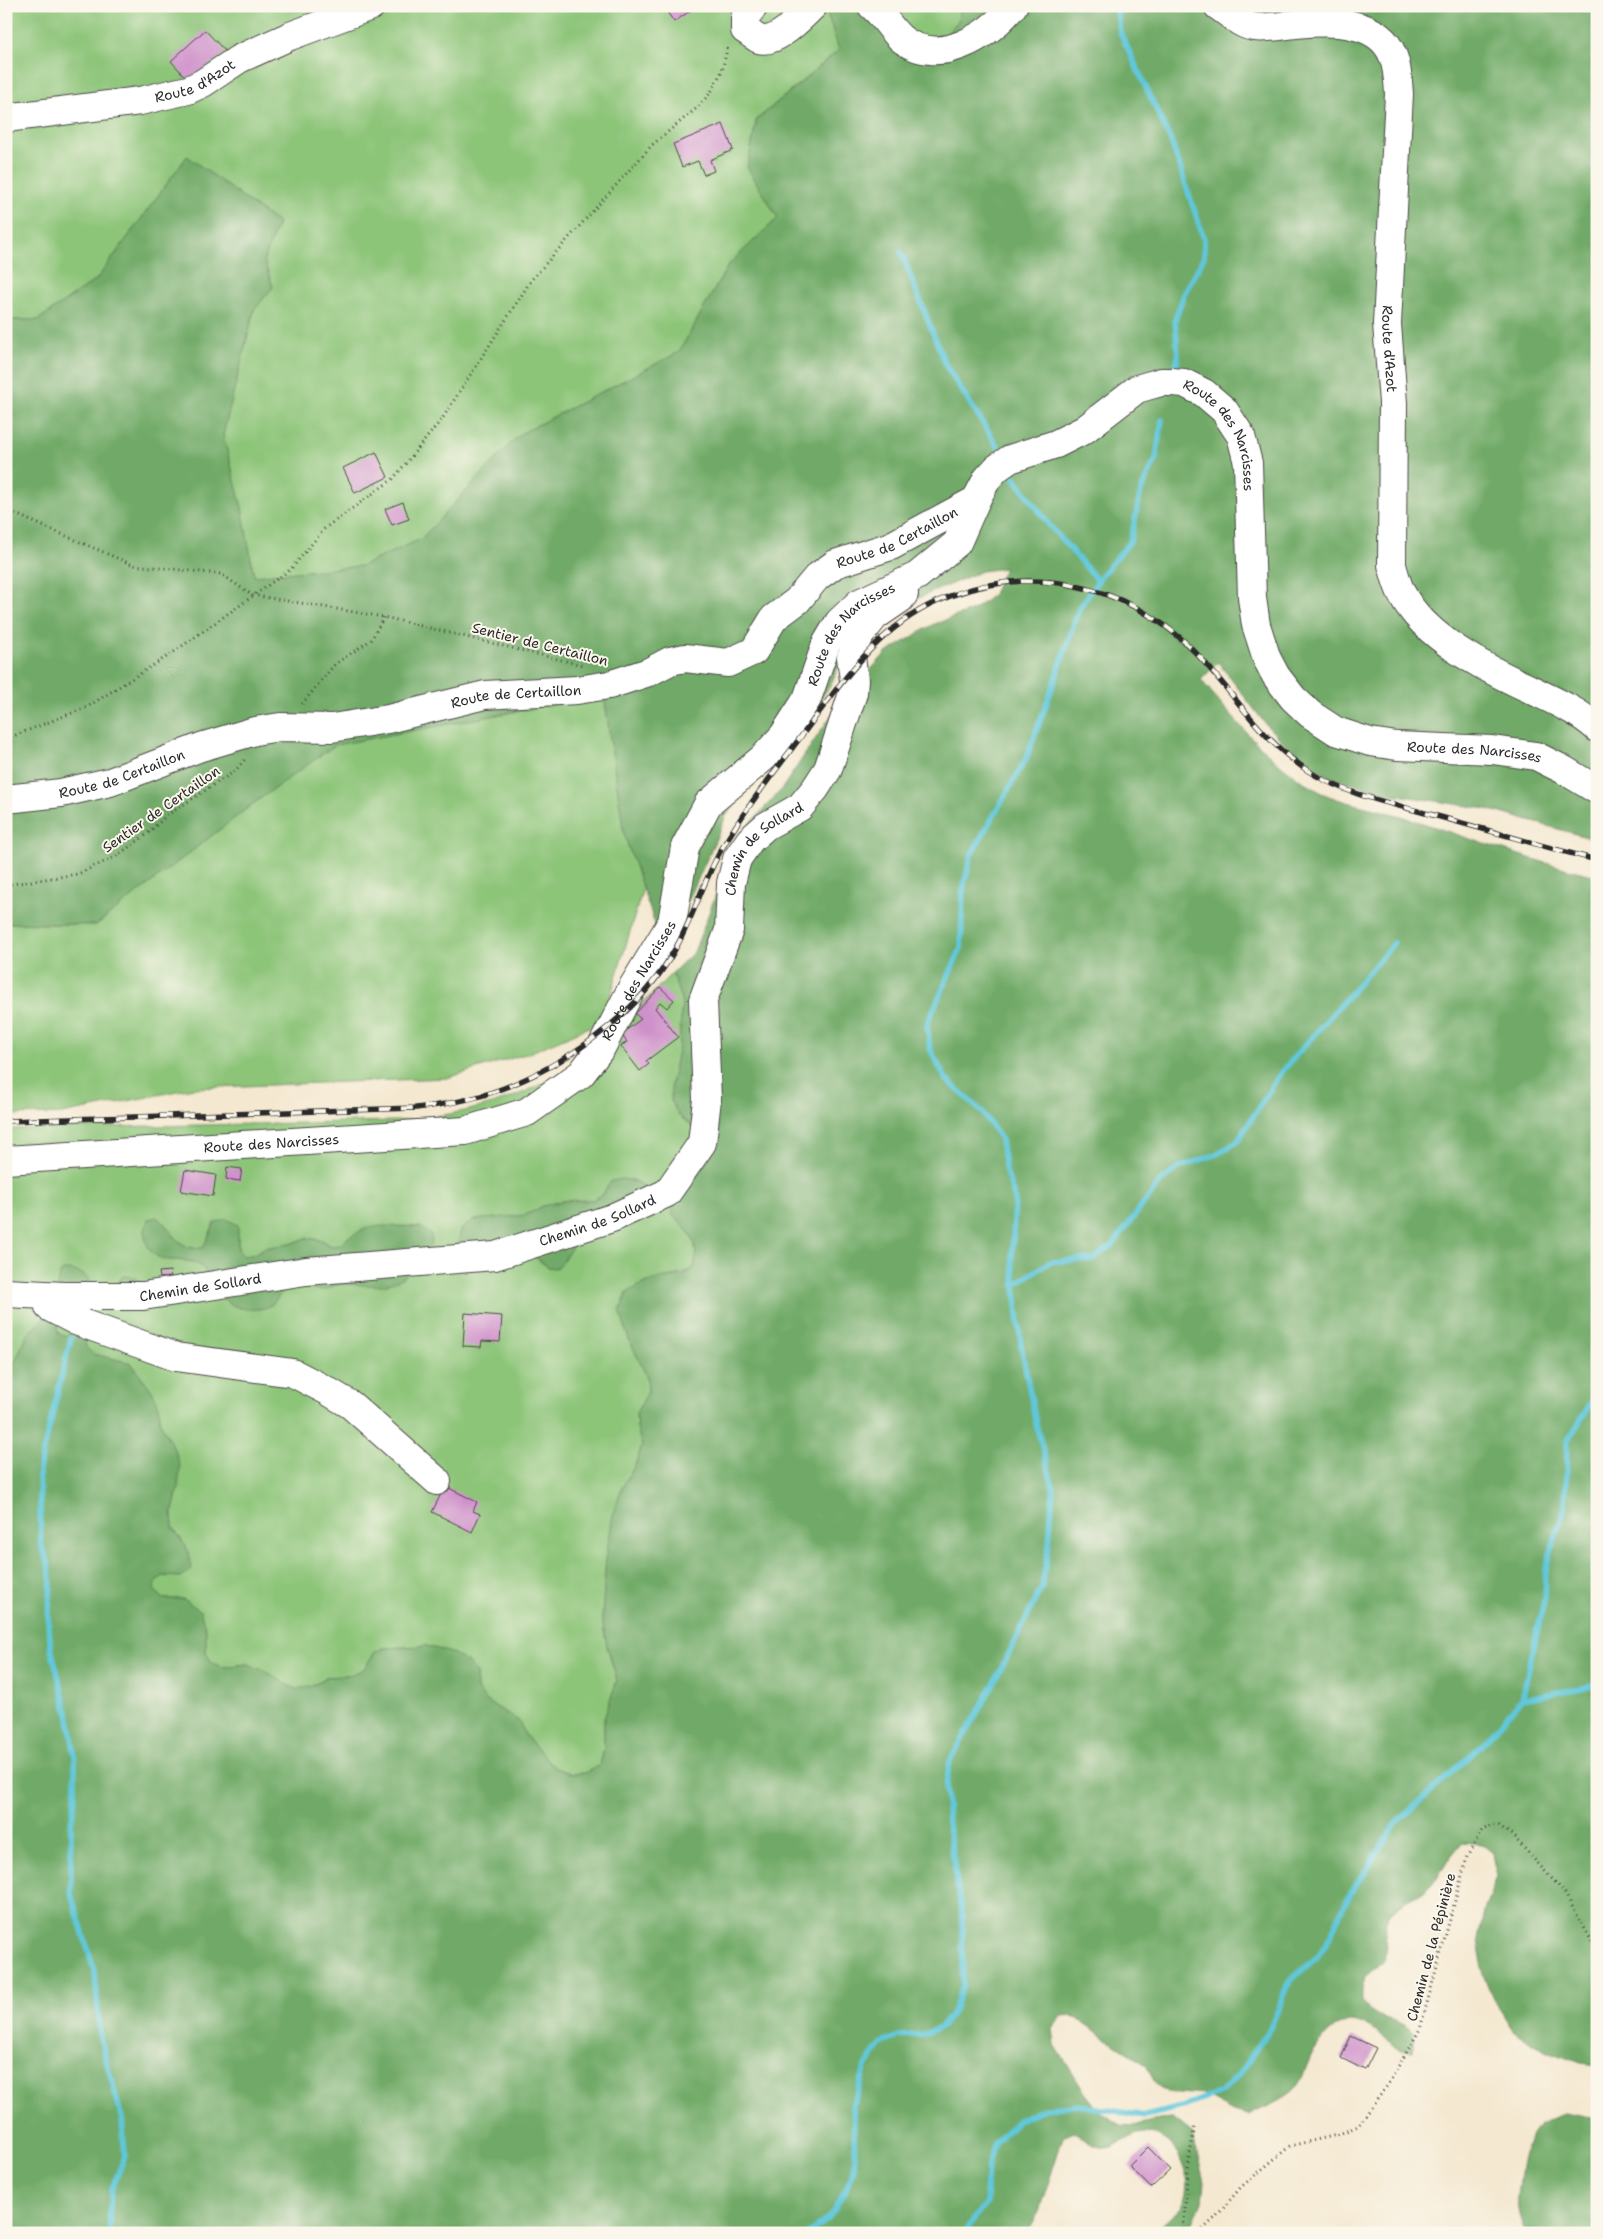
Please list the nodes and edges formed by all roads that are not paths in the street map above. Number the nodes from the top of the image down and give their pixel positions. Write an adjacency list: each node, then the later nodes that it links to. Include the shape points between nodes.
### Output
1 (371, 6): 7 (street, Route d'Azot, via 239,59 188,90 140,101)
2 (813, 6): 6 (street, via 780,35 769,39 760,39)
3 (872, 6): 4 (street, via 902,39 929,51 968,43 990,30)
4 (1013, 6)
5 (1218, 6): 10 (street, Route d'Azot, via 1242,24 1256,27 1330,22 1360,26 1386,43 1393,56 1400,94 1387,324 1393,403 1392,566 1402,594 1413,611 1449,644 1502,676 1586,718)
6 (750, 18)
7 (6, 118)
8 (976, 500): 9 (street, Route des Narcisses, via 958,544); 11 (street, Route des Narcisses, via 987,479 1010,459 1056,444 1084,430 1137,390 1161,382 1184,383 1193,387 1224,410 1243,444 1248,463 1252,598 1256,625 1267,659 1293,698 1323,723 1356,739 1397,746 1492,750 1536,756); 12 (street, Route de Certaillon, via 892,546 835,564 817,577 797,601 774,618 754,651 728,663 685,658 609,685 567,691 485,695 388,719 332,728 280,727 255,731 202,746 110,782 61,793)
9 (917, 576): 13 (street, Route des Narcisses, via 858,603 839,622 826,644 807,698 783,736 764,758 708,804 685,847 672,922 601,1048 581,1074 527,1112 465,1131); 15 (street, Chemin de Sollard, via 900,599 875,616 850,657 854,693 828,769 816,790 800,806 766,826 750,840 737,859 731,883 729,930 703,1000 707,1099 702,1143 667,1193 612,1218 495,1256 306,1271 143,1296)
10 (1597, 728)
11 (1597, 790)
12 (6, 799)
13 (6, 1160)
14 (6, 1293): 15 (street, Chemin de Sollard)
15 (49, 1296): 16 (street, via 49,1307 76,1321 176,1357 293,1373 351,1406)
16 (437, 1481)

